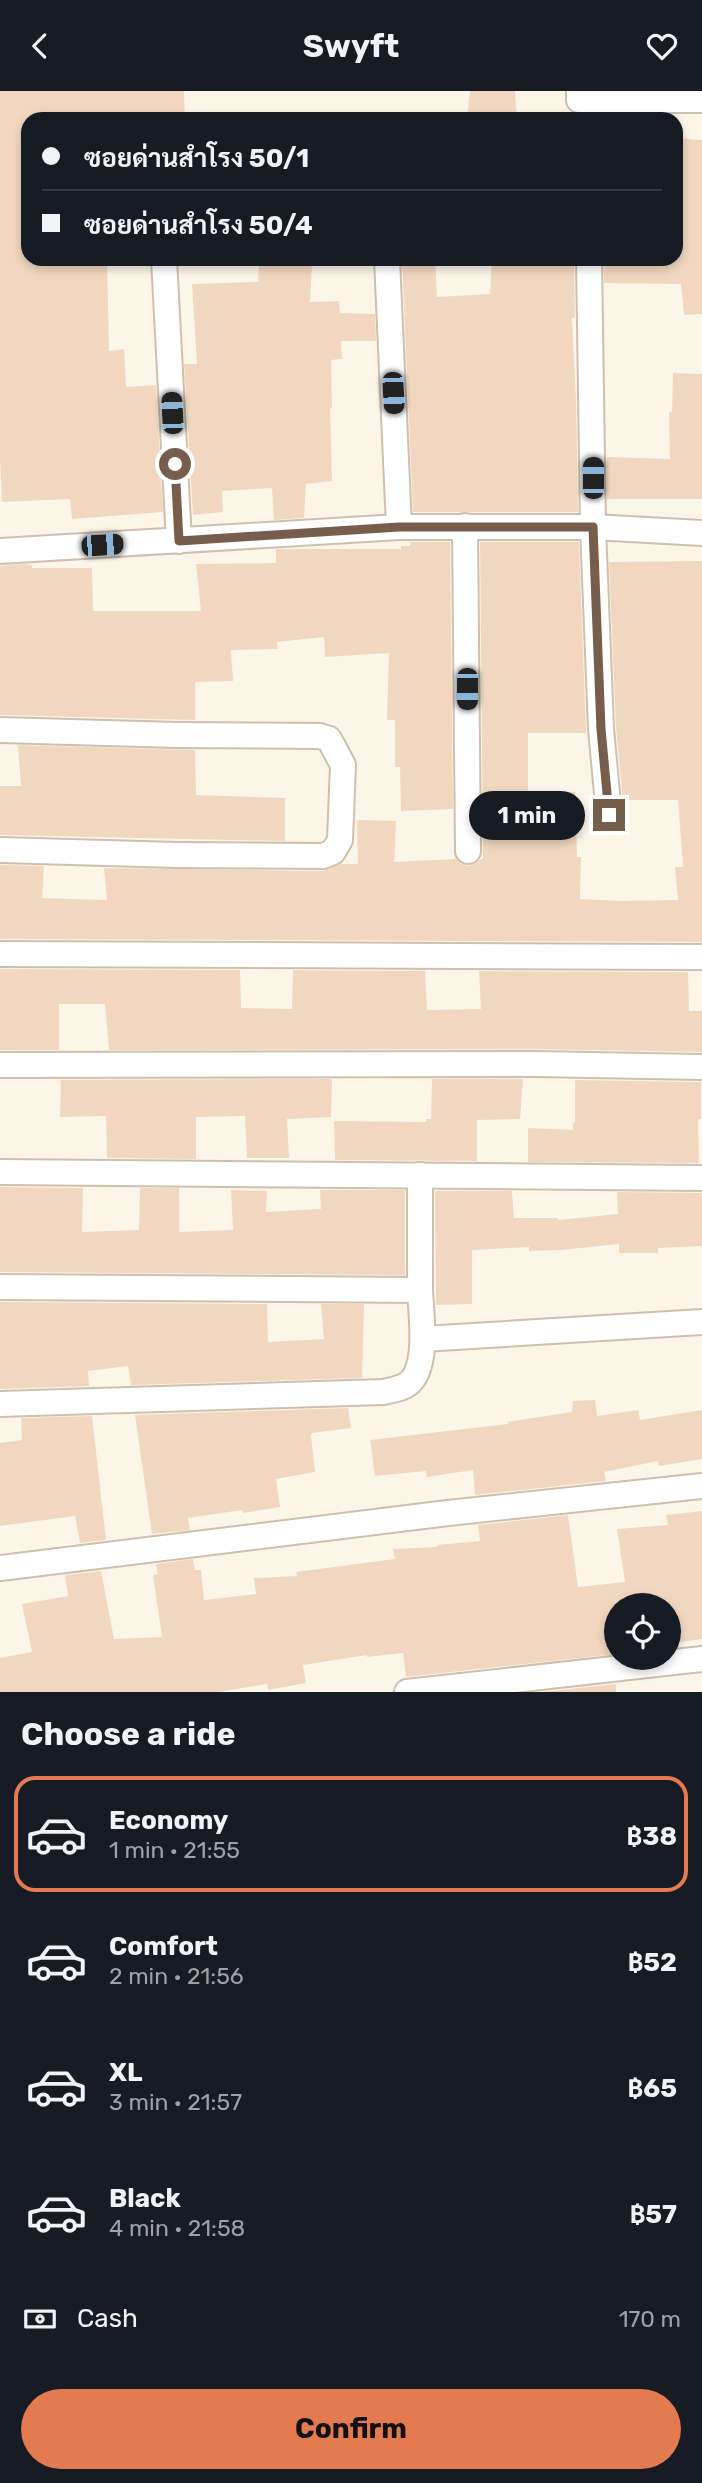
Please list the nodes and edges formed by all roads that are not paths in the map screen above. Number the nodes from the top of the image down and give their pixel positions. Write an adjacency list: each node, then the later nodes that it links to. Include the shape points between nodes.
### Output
1 (579, 91): 2 (street, via 579,100)
2 (702, 100)
3 (164, 266): 10 (street)
4 (387, 266): 7 (street)
5 (589, 266): 8 (street)
6 (465, 526): 7 (street); 8 (street); 15 (street)
7 (399, 527): 10 (street)
8 (593, 527): 9 (street); 13 (street)
9 (702, 533)
10 (179, 541): 11 (street)
11 (0, 551)
12 (0, 730): 14 (street, via 320,736 329,739 343,765 340,840 333,852 323,856)
13 (609, 815)
14 (0, 850)
15 (468, 851)
16 (0, 954): 17 (street)
17 (702, 957)
18 (0, 1065): 19 (street)
19 (702, 1067)
20 (0, 1172): 21 (street)
21 (420, 1175): 22 (street); 24 (street)
22 (702, 1178)
23 (0, 1287): 24 (street)
24 (420, 1290): 26 (street)
25 (702, 1322): 26 (street)
26 (423, 1339): 27 (street, via 410,1382 383,1392)
27 (0, 1404)
28 (702, 1486): 29 (street)
29 (0, 1568)
30 (702, 1659): 31 (street)
31 (408, 1692)

